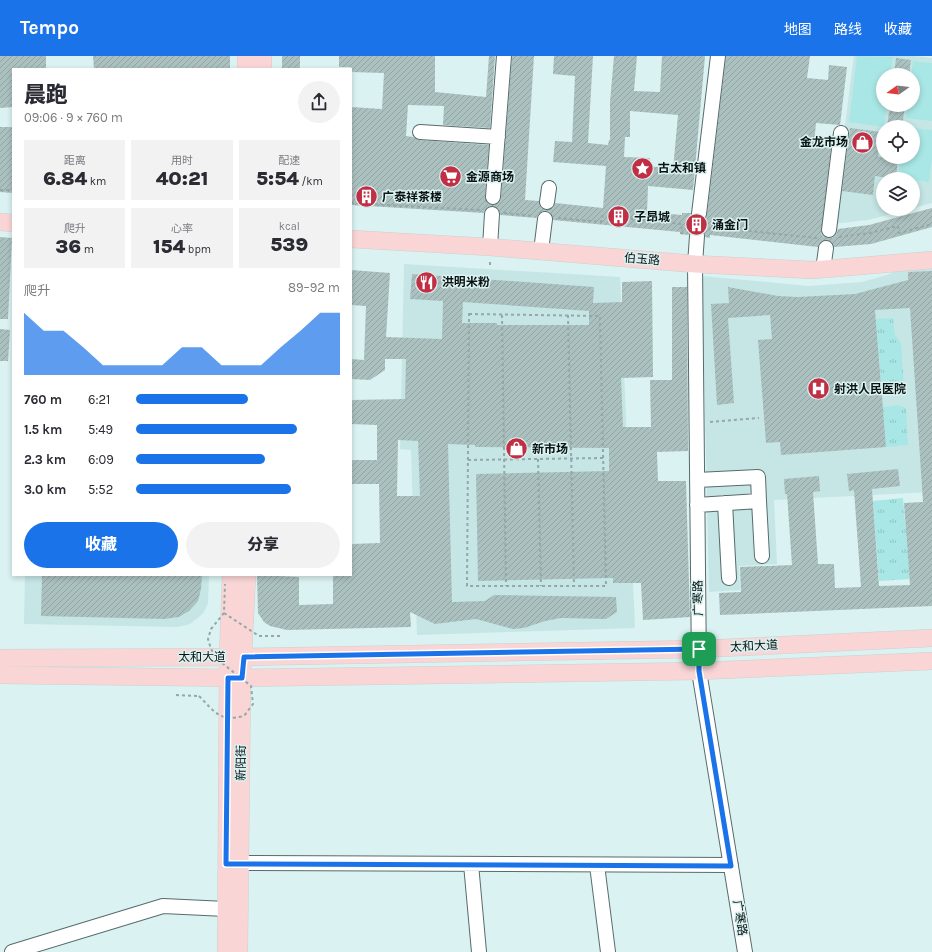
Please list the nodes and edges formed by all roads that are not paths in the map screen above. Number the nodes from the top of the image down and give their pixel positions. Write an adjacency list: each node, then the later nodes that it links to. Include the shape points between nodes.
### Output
1 (246, 56): 5 (main road)
2 (263, 56): 6 (main road)
3 (504, 56): 9 (street)
4 (718, 56): 14 (street)
5 (246, 68)
6 (263, 68)
7 (420, 132): 9 (street)
8 (841, 133): 24 (street)
9 (498, 137): 11 (street)
10 (549, 188): 12 (street)
11 (493, 197)
12 (547, 202)
13 (490, 212): 20 (street)
14 (699, 214)
15 (544, 217): 21 (street)
16 (0, 222): 17 (main road)
17 (12, 222)
18 (698, 234): 23 (street, 广寒路)
19 (352, 239): 20 (main road, 伯玉路)
20 (490, 247): 21 (main road, 伯玉路)
21 (541, 251): 23 (main road, 伯玉路)
22 (932, 260): 24 (main road, 伯玉路)
23 (695, 264): 24 (main road, 伯玉路); 25 (street, 广寒路)
24 (823, 270)
25 (697, 480): 26 (street, via 758,477); 28 (street, 广寒路)
26 (759, 501): 27 (street); 29 (street)
27 (725, 503): 28 (street); 31 (street)
28 (698, 505): 34 (street, 广寒路)
29 (762, 556)
30 (246, 576): 35 (main road, 新阳街)
31 (729, 578)
32 (228, 579): 35 (main road, 新阳街)
33 (932, 638): 34 (main road, 太和大道)
34 (699, 649): 35 (main road, 太和大道); 38 (street, 广寒路)
35 (236, 657): 36 (main road, 太和大道); 40 (main road, 新阳街)
36 (0, 658)
37 (932, 661): 38 (main road, 太和大道)
38 (699, 671): 40 (main road, 太和大道); 44 (street, 广寒路)
39 (0, 675): 40 (main road, 太和大道)
40 (235, 678): 41 (main road, 新阳街)
41 (233, 864): 42 (street); 45 (main road, 新阳街); 48 (main road, 新阳街)
42 (471, 864): 43 (street); 49 (street)
43 (597, 865): 44 (street); 50 (street)
44 (731, 866): 51 (street, 广寒路)
45 (226, 909): 46 (street, via 163,906); 47 (main road, 新阳街)
46 (12, 952)
47 (226, 952)
48 (239, 952)
49 (480, 952)
50 (608, 952)
51 (746, 952)

